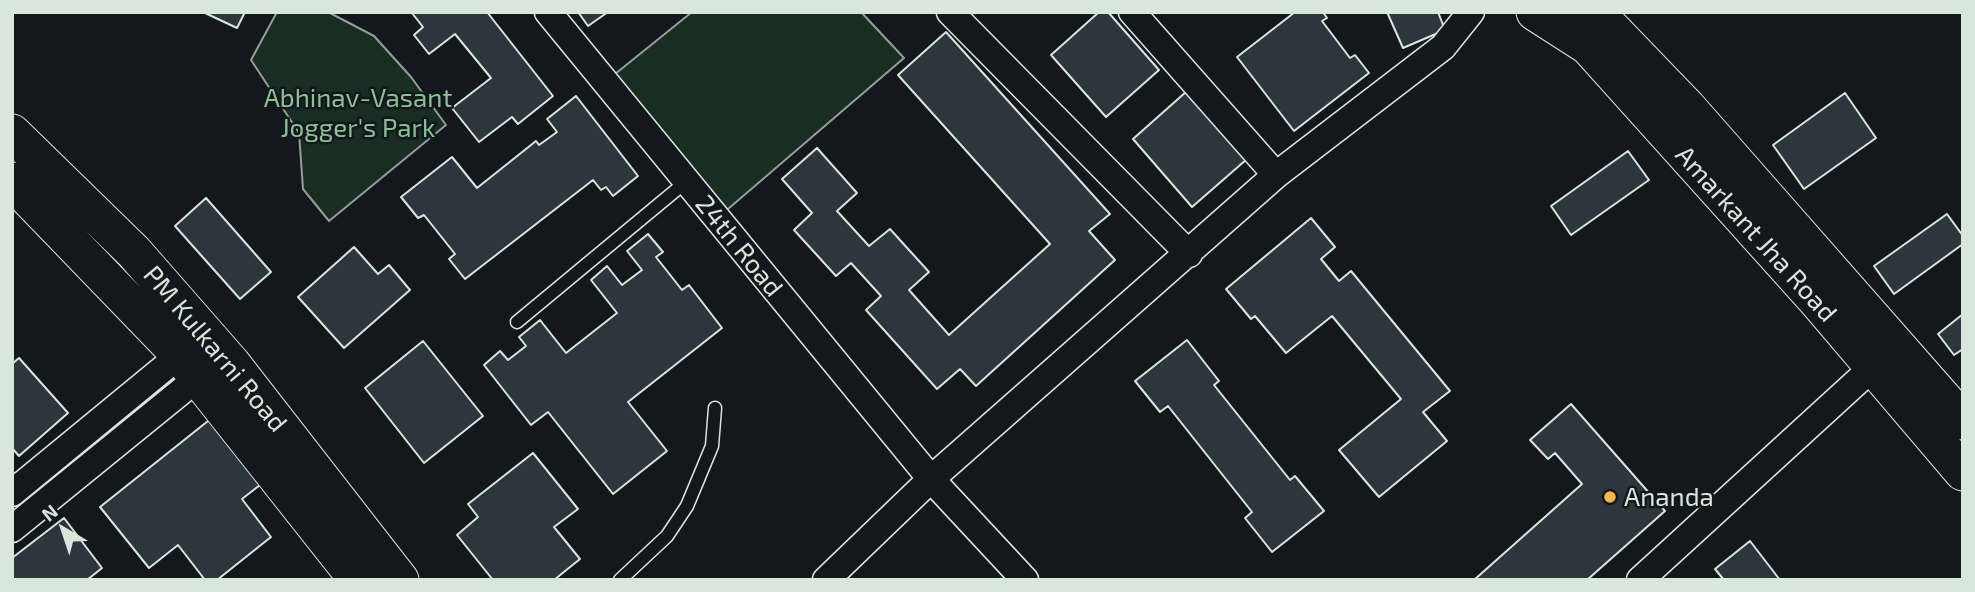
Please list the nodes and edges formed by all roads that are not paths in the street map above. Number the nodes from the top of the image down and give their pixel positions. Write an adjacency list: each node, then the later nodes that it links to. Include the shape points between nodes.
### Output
1 (548, 12): 10 (street, 24th Road)
2 (950, 12): 11 (street)
3 (1132, 12): 8 (street)
4 (1471, 12): 8 (street, via 1443,47)
5 (1535, 12): 6 (street, Amarkant Jha Road)
6 (1600, 24): 14 (street, Amarkant Jha Road); 16 (street, Amarkant Jha Road, via 1696,118)
7 (12, 133): 13 (street, PM Kulkarni Road, via 134,252)
8 (1276, 175): 11 (street)
9 (12, 181): 13 (street, PM Kulkarni Road)
10 (687, 181): 12 (lane); 17 (street, 24th Road)
11 (1189, 254): 17 (street)
12 (517, 322)
13 (202, 356): 18 (street); 19 (street); 20 (street, PM Kulkarni Road); 21 (street, PM Kulkarni Road)
14 (1872, 368): 16 (street, Amarkant Jha Road); 25 (street)
15 (715, 408): 22 (lane, via 712,446 687,506 667,536)
16 (1957, 448)
17 (931, 479): 23 (street); 24 (street, 24th Road)
18 (12, 493)
19 (12, 529)
20 (358, 580)
21 (400, 580)
22 (620, 580)
23 (826, 580)
24 (1024, 580)
25 (1640, 580)

